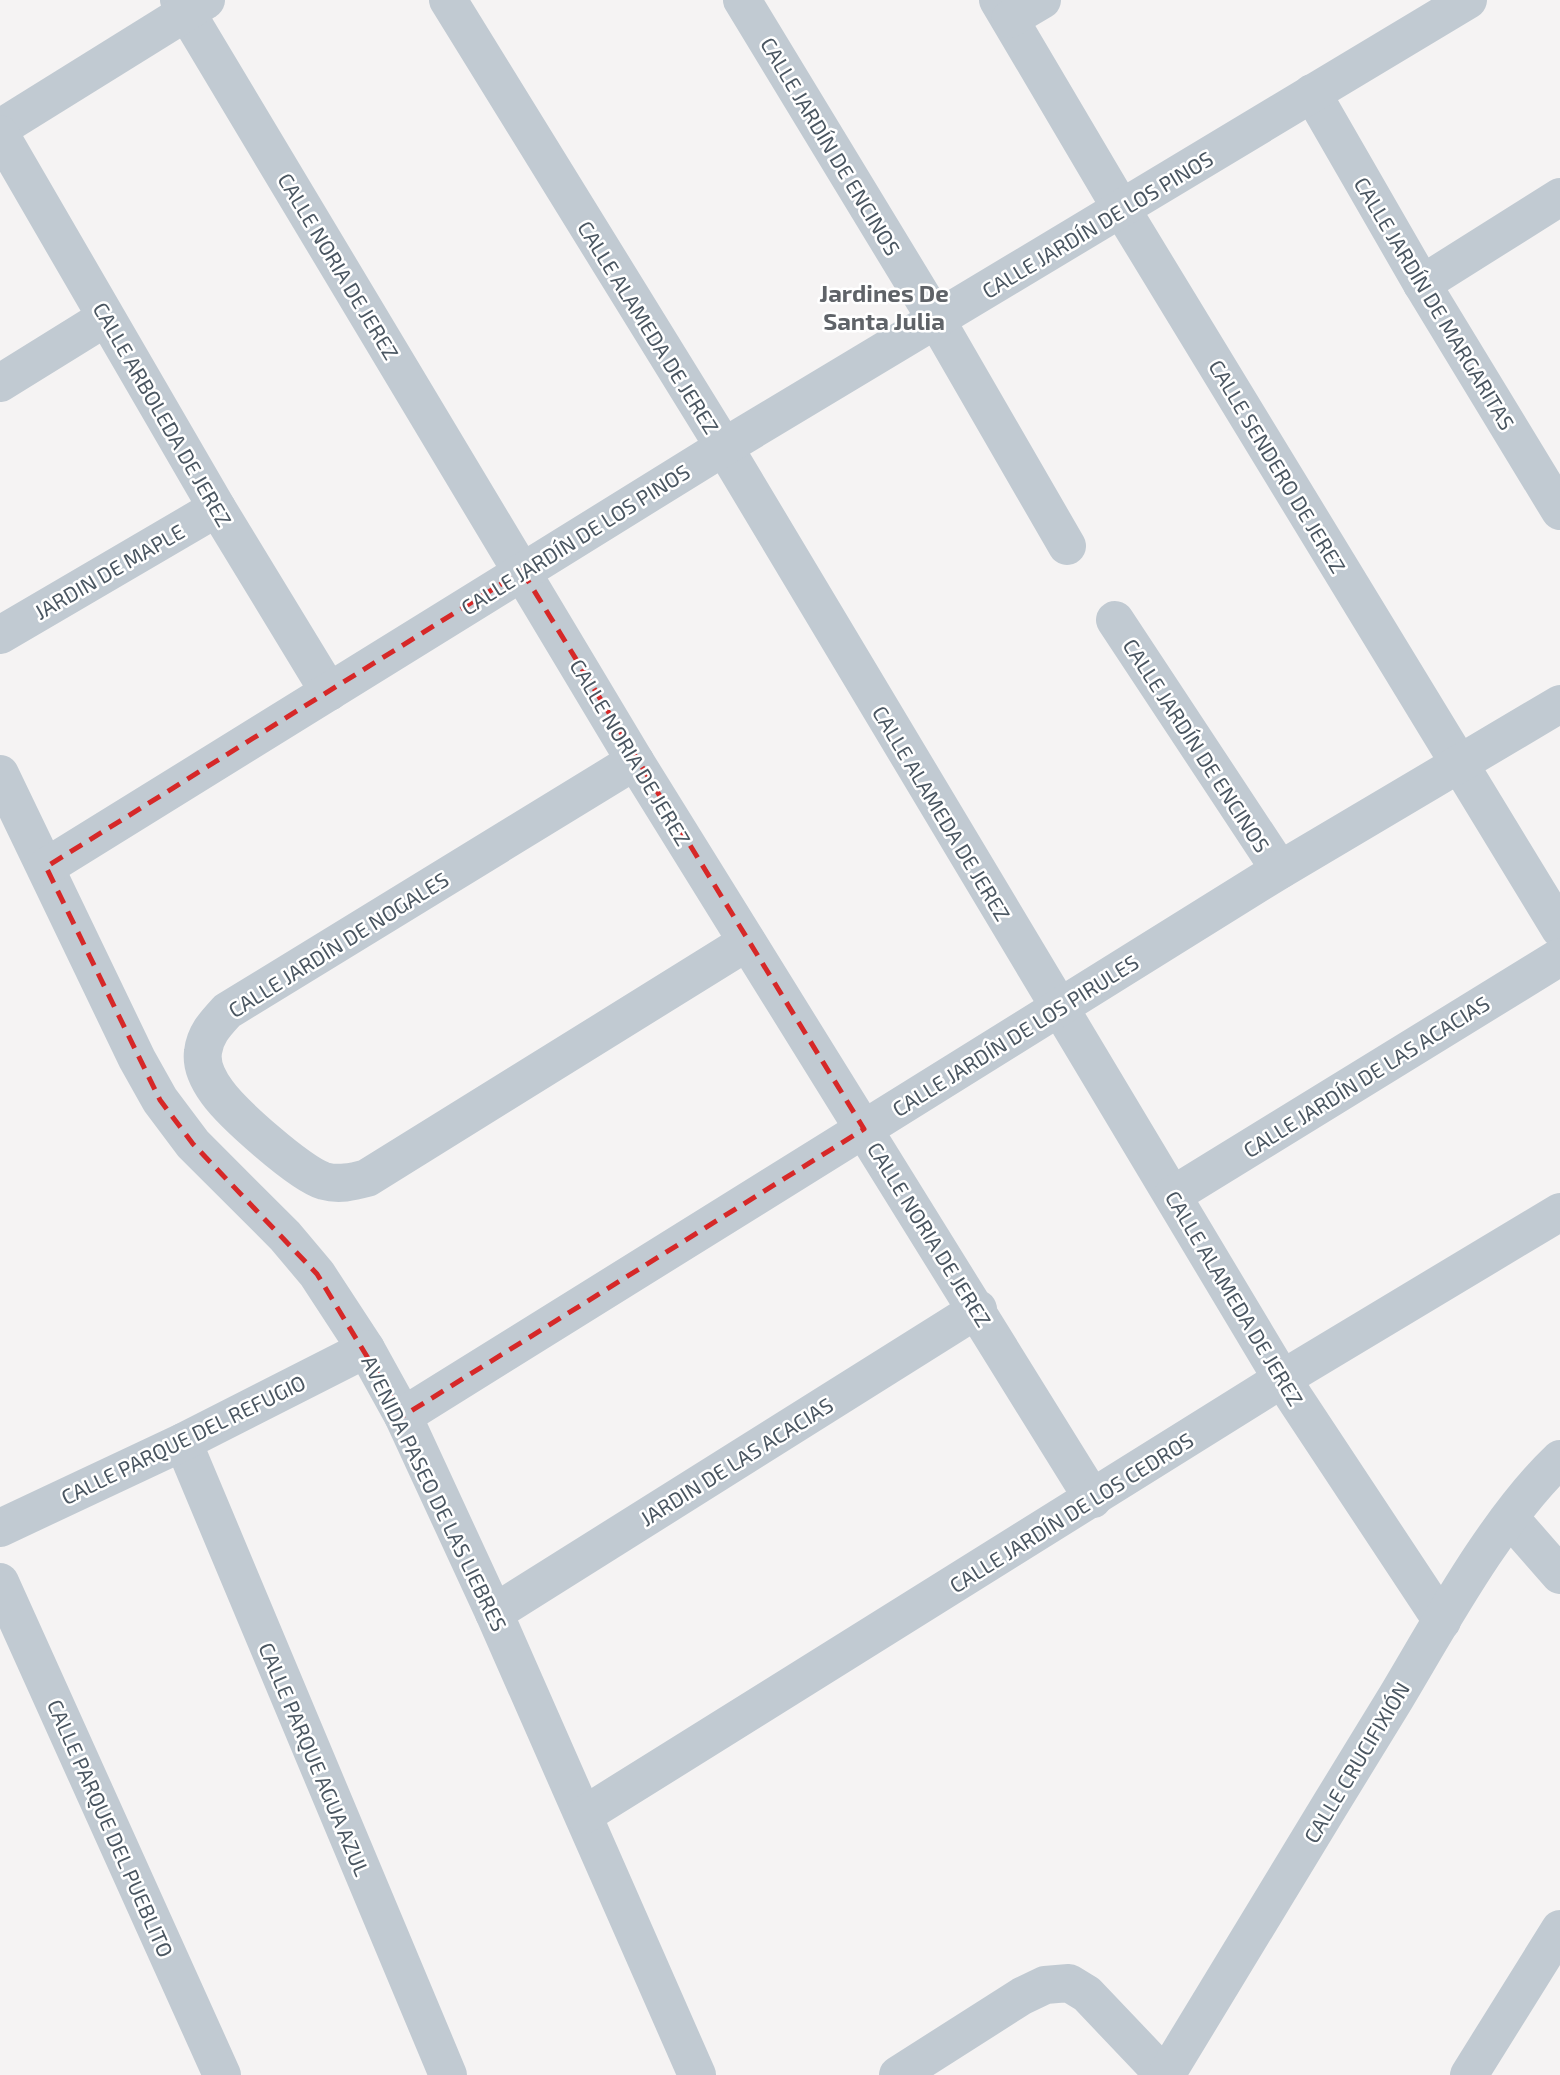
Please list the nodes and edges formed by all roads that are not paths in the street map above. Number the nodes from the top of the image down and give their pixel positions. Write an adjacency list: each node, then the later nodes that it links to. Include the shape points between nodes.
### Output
1 (448, 0): 15 (street, CALLE ALAMEDA DE JEREZ)
2 (742, 0): 13 (street, CALLE JARDÍN DE ENCINOS)
3 (1468, 0): 6 (street, CALLE JARDÍN DE LOS PINOS)
4 (190, 4): 7 (street); 20 (street, CALLE NORIA DE JEREZ)
5 (1017, 6): 10 (street, CALLE SENDERO DE JEREZ)
6 (1312, 93): 10 (street, CALLE JARDÍN DE LOS PINOS); 11 (street, CALLE JARDÍN DE MARGARITAS)
7 (0, 128)
8 (0, 134): 12 (street, CALLE ARBOLEDA DE JEREZ)
9 (1560, 197): 11 (street)
10 (1122, 210): 13 (street, CALLE JARDÍN DE LOS PINOS); 26 (street, CALLE SENDERO DE JEREZ)
11 (1422, 284): 16 (street, CALLE JARDÍN DE MARGARITAS)
12 (106, 318): 14 (street); 17 (street, CALLE ARBOLEDA DE JEREZ)
13 (937, 321): 15 (street, CALLE JARDÍN DE LOS PINOS); 19 (street, CALLE JARDÍN DE ENCINOS)
14 (0, 383)
15 (724, 447): 20 (street, CALLE JARDÍN DE LOS PINOS); 33 (street, CALLE ALAMEDA DE JEREZ)
16 (1547, 462): 18 (street, CALLE JARDÍN DE MARGARITAS)
17 (217, 508): 22 (street, JARDIN DE MAPLE); 23 (street, CALLE ARBOLEDA DE JEREZ)
18 (1560, 511)
19 (1067, 546)
20 (522, 571): 23 (street, CALLE JARDÍN DE LOS PINOS); 25 (street, CALLE NORIA DE JEREZ)
21 (1115, 620): 29 (street, CALLE JARDÍN DE ENCINOS)
22 (0, 635)
23 (329, 692): 28 (street, CALLE JARDÍN DE LOS PINOS)
24 (1560, 704): 26 (street, CALLE JARDÍN DE LOS PIRULES)
25 (635, 761): 31 (street, CALLE NORIA DE JEREZ); 31 (street, CALLE JARDÍN DE NOGALES, via 227,1011 210,1031 203,1052 205,1070 216,1091 235,1113 303,1170 323,1181 344,1184 367,1178)
26 (1461, 765): 29 (street, CALLE JARDÍN DE LOS PIRULES); 30 (street, CALLE SENDERO DE JEREZ)
27 (3, 787): 28 (street, AVENIDA PASEO DE LAS LIEBRES)
28 (46, 867): 38 (street, AVENIDA PASEO DE LAS LIEBRES, via 160,1100 193,1144 301,1255)
29 (1280, 870): 33 (street, CALLE JARDÍN DE LOS PIRULES)
30 (1560, 929)
31 (747, 942): 34 (street, CALLE NORIA DE JEREZ)
32 (1560, 957): 35 (street, CALLE JARDÍN DE LAS ACACIAS)
33 (1058, 1007): 34 (street, CALLE JARDÍN DE LOS PIRULES); 35 (street, CALLE ALAMEDA DE JEREZ)
34 (864, 1129): 37 (street, CALLE NORIA DE JEREZ); 40 (street, CALLE JARDÍN DE LOS PIRULES)
35 (1173, 1195): 39 (street, CALLE ALAMEDA DE JEREZ)
36 (1560, 1212): 39 (street, CALLE JARDÍN DE LOS CEDROS)
37 (978, 1309): 43 (street, CALLE NORIA DE JEREZ); 48 (street, JARDIN DE LAS ACACIAS)
38 (366, 1349): 40 (street, AVENIDA PASEO DE LAS LIEBRES); 41 (street, CALLE PARQUE DEL REFUGIO)
39 (1282, 1379): 43 (street, CALLE JARDÍN DE LOS CEDROS); 49 (street, CALLE ALAMEDA DE JEREZ)
40 (403, 1416): 48 (street, AVENIDA PASEO DE LAS LIEBRES)
41 (183, 1442): 45 (street, CALLE PARQUE DEL REFUGIO); 53 (street, CALLE PARQUE AGUA AZUL)
42 (1560, 1459): 44 (street, CALLE CRUCIFIXIÓN)
43 (1093, 1499): 50 (street, CALLE JARDÍN DE LOS CEDROS)
44 (1510, 1518): 46 (street); 49 (street, CALLE CRUCIFIXIÓN)
45 (0, 1528)
46 (1560, 1575)
47 (0, 1581): 52 (street, CALLE PARQUE DEL PUEBLITO)
48 (494, 1613): 50 (street, AVENIDA PASEO DE LAS LIEBRES)
49 (1442, 1621): 56 (street, CALLE CRUCIFIXIÓN)
50 (584, 1815): 54 (street, AVENIDA PASEO DE LAS LIEBRES)
51 (1554, 1956): 57 (street)
52 (222, 2075)
53 (448, 2075)
54 (697, 2075)
55 (898, 2075): 56 (street, via 1022,1996 1045,1985 1069,1983 1104,2010)
56 (1165, 2075)
57 (1469, 2075)

